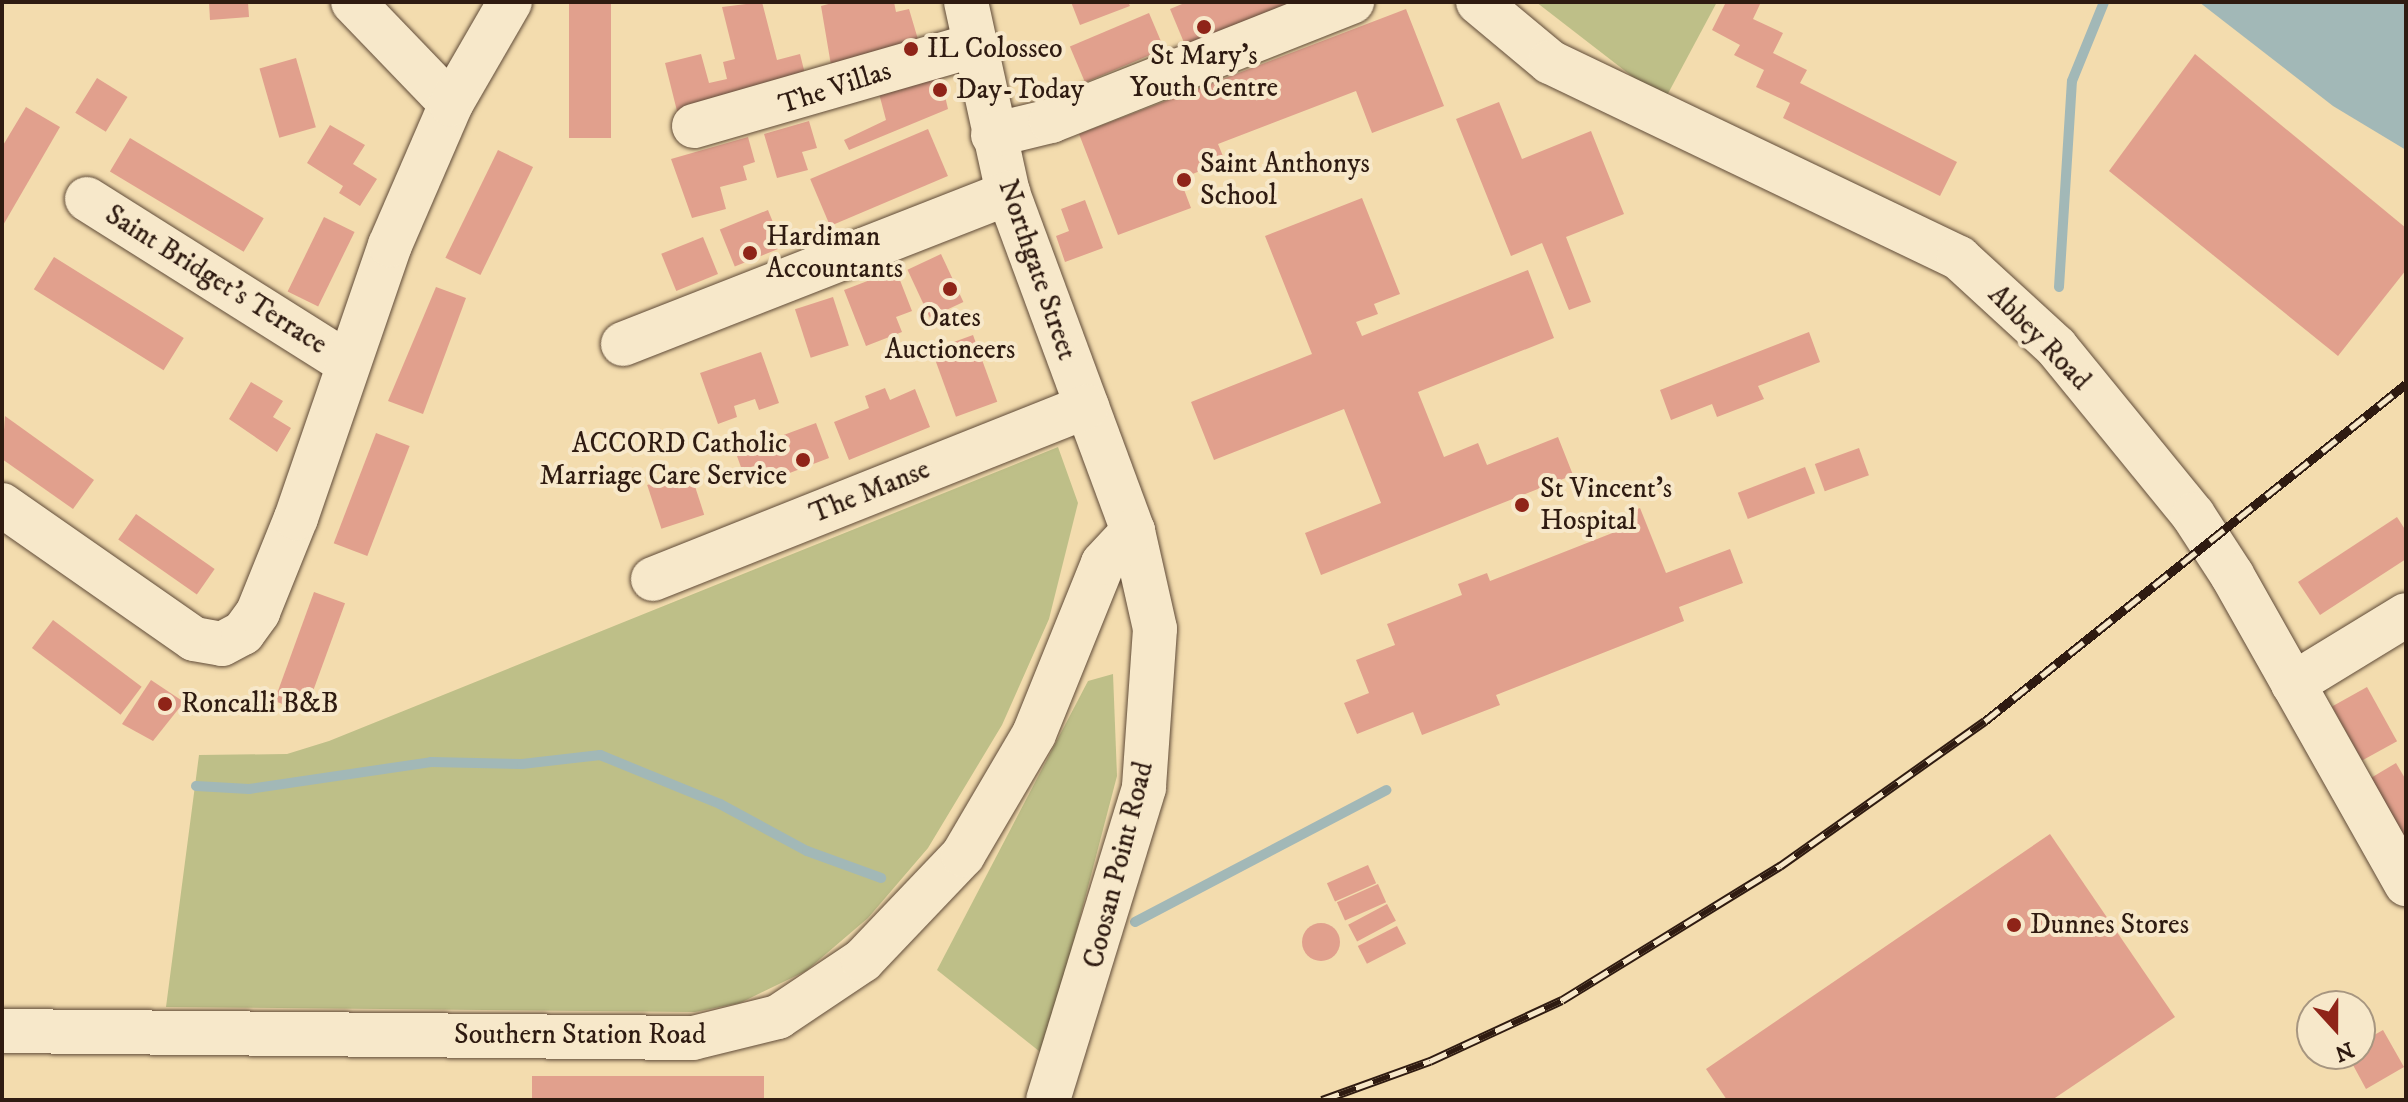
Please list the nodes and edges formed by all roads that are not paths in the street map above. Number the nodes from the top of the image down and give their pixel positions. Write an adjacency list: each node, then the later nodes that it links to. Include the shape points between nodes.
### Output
1 (353, 2): 7 (street)
2 (510, 2): 7 (street)
3 (966, 2): 6 (street, Northgate Street)
4 (1352, 2): 9 (street, via 1051,121)
5 (1478, 2): 19 (street, Abbey Road, via 1550,62 1959,258 2056,347 2193,515)
6 (975, 45): 8 (street, The Villas); 9 (street, Northgate Street)
7 (451, 104): 13 (street)
8 (694, 126)
9 (993, 135): 10 (street, Northgate Street)
10 (1008, 193): 12 (street); 14 (street, Northgate Street)
11 (87, 199): 13 (street, Saint Bridget's Terrace)
12 (623, 344)
13 (346, 362): 15 (street, via 318,459 258,612 243,633 222,644 194,639 165,622)
14 (1087, 406): 16 (street, Northgate Street); 17 (street, The Manse)
15 (2, 505)
16 (1133, 531): 21 (street, Southern Station Road, via 1103,563 1034,734 963,855 863,960 778,1017 693,1038); 22 (street, Coosan Point Road, via 1155,629 1144,788)
17 (653, 579)
18 (2406, 615): 19 (street)
19 (2293, 684): 20 (street, Abbey Road)
20 (2406, 884)
21 (2, 1031)
22 (1048, 1100)

